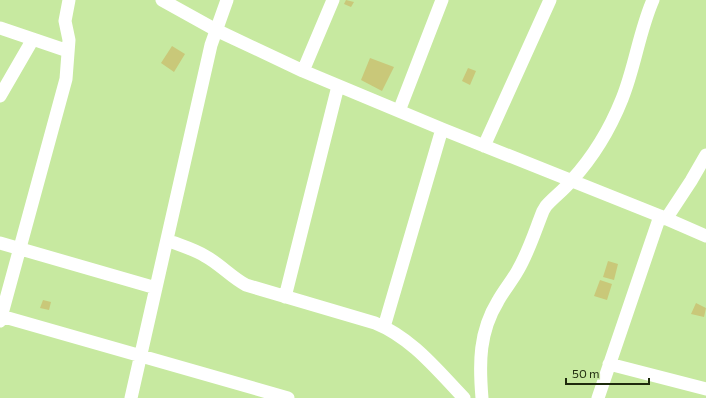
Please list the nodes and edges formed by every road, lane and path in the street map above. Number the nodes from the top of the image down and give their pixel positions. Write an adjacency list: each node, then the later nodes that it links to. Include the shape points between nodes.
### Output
1 (69, 0): 11 (street, via 66,21)
2 (162, 0): 9 (street)
3 (227, 0): 9 (street)
4 (333, 0): 12 (street)
5 (442, 0): 15 (street)
6 (550, 0): 17 (street)
7 (653, 0): 19 (street, via 621,101 603,138)
8 (0, 28): 10 (street)
9 (216, 30): 12 (street); 22 (street)
10 (33, 39): 11 (street); 14 (street)
11 (68, 51): 24 (street, via 62,95)
12 (303, 71): 13 (street)
13 (338, 86): 15 (street); 26 (street)
14 (0, 96)
15 (399, 111): 16 (street)
16 (442, 129): 17 (street); 28 (street)
17 (484, 146): 19 (street)
18 (706, 155): 20 (street, via 691,181)
19 (572, 181): 20 (street); 35 (street, via 543,211 527,253 490,317 480,360)
20 (663, 218): 21 (street); 30 (street)
21 (706, 236)
22 (167, 240): 25 (street); 26 (street, via 204,255 246,285)
23 (0, 243): 24 (street)
24 (18, 249): 25 (street); 27 (street)
25 (156, 288): 29 (street)
26 (285, 297): 28 (street)
27 (1, 319): 29 (street)
28 (384, 327): 34 (street, via 414,347)
29 (140, 356): 32 (street); 33 (street)
30 (609, 364): 31 (street); 36 (street)
31 (706, 389)
32 (131, 398)
33 (288, 398)
34 (464, 398)
35 (482, 398)
36 (598, 398)

